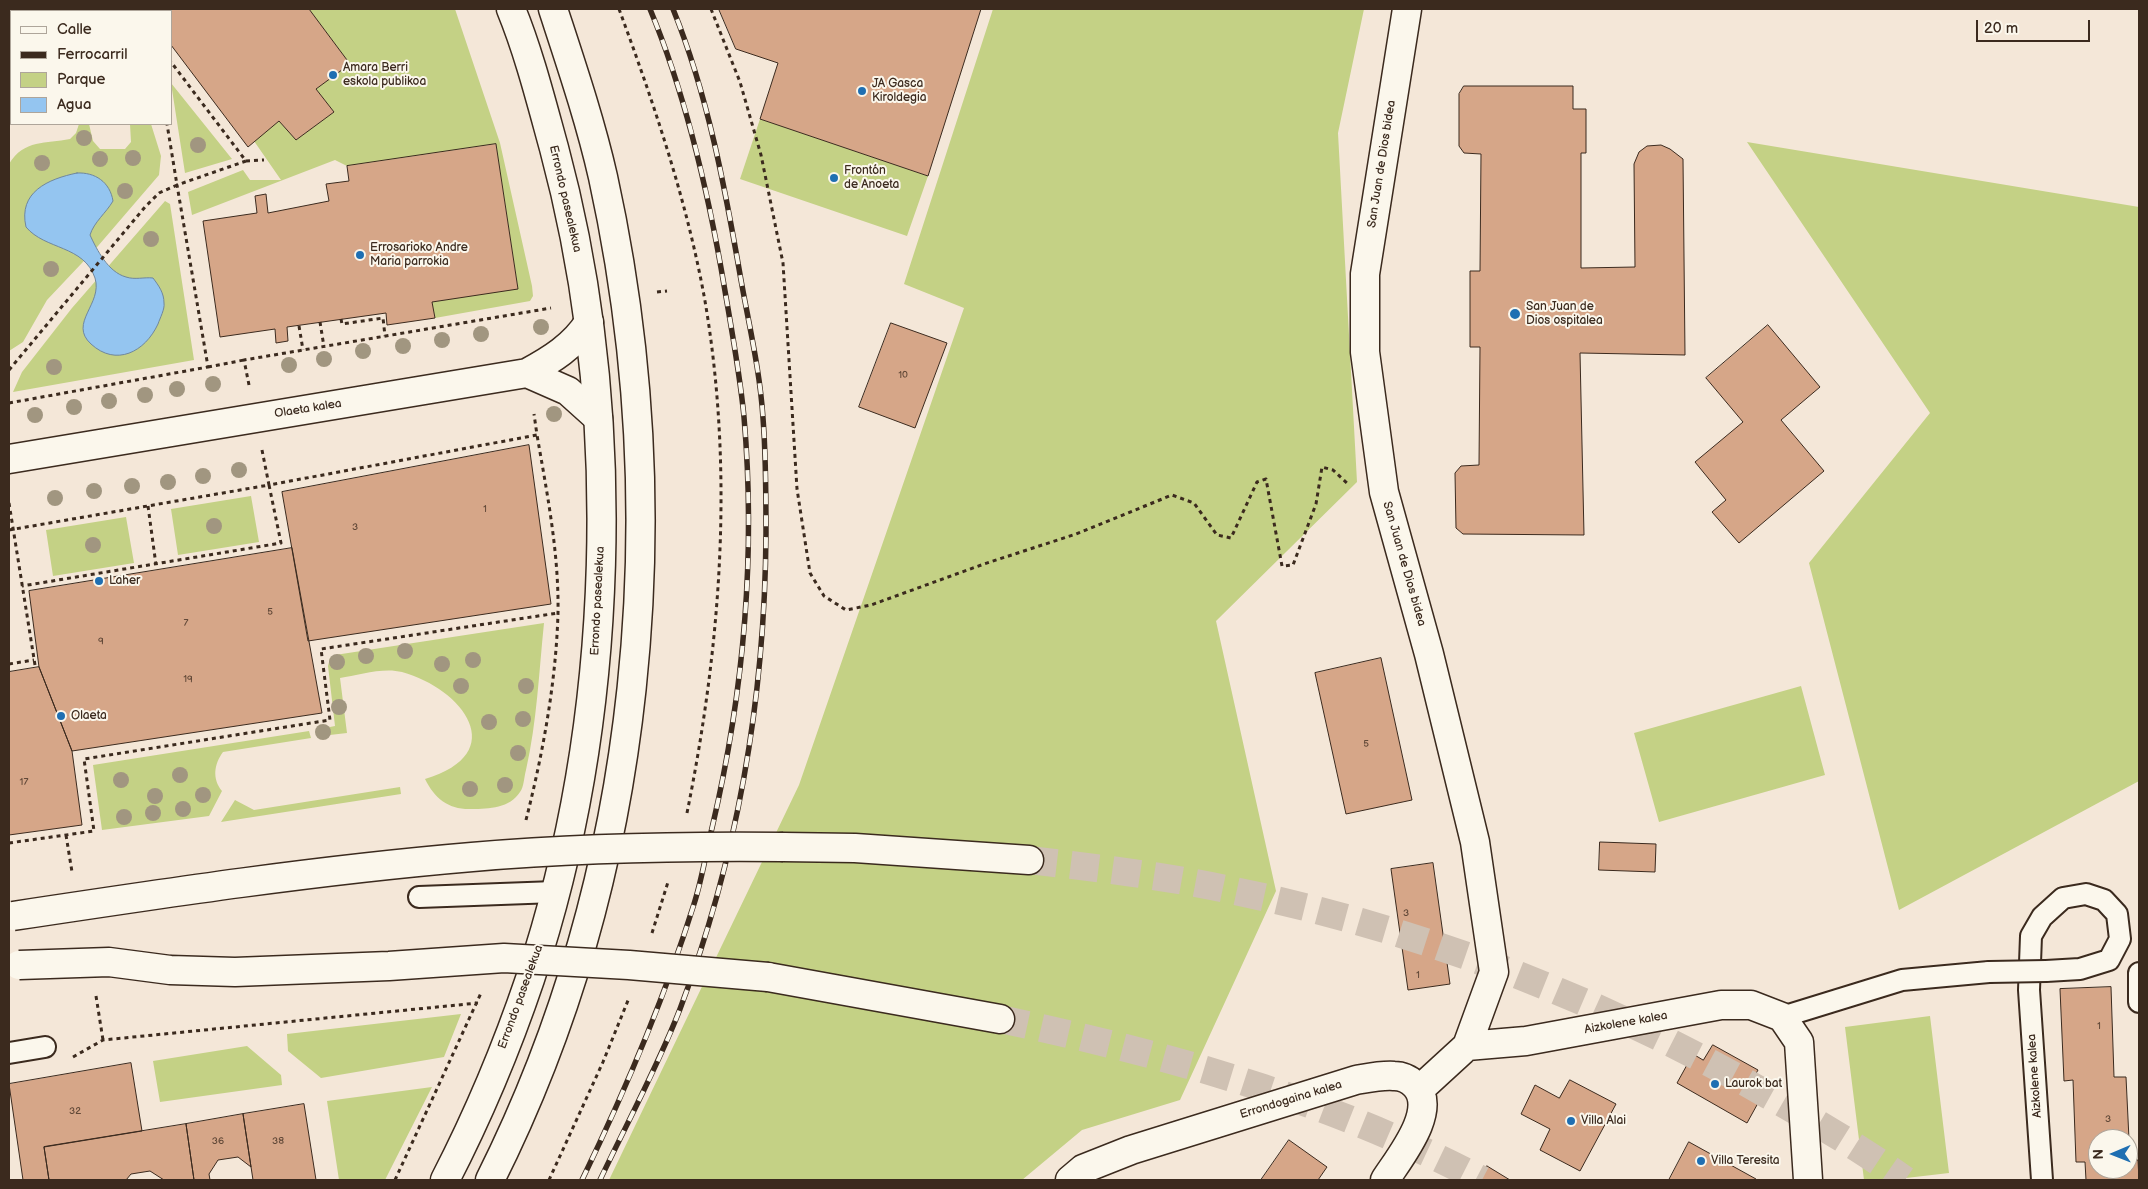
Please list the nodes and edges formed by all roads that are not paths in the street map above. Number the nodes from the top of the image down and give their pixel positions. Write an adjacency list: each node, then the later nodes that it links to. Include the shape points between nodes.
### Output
1 (511, 9): 4 (main road, Errondo pasealekua, via 540,97 564,187)
2 (553, 9): 22 (main road, via 579,88 602,175 620,264 633,354 641,527 637,627 624,746 594,899 537,1073)
3 (1407, 9): 17 (main road, San Juan de Dios bidea, via 1364,274 1365,352 1384,492 1429,654 1475,842 1494,972)
4 (589, 322): 5 (main road, Olaeta kalea, via 581,336 562,352); 6 (main road, Errondo pasealekua)
5 (527, 374): 6 (main road, via 568,391); 7 (main road, Olaeta kalea)
6 (598, 418): 9 (main road, Errondo pasealekua, via 601,533 598,620 589,714)
7 (9, 459)
8 (1030, 860): 11 (main road, bridge, via 855,848 672,846 473,857 259,881)
9 (555, 892): 10 (lane); 21 (main road, Errondo pasealekua, via 530,980 464,1143)
10 (419, 897)
11 (13, 916)
12 (19, 965): 16 (main road, bridge, via 109,962 170,970 235,972 504,958 768,977)
13 (2139, 974): 14 (lane)
14 (2139, 1002)
15 (1782, 1017): 17 (main road, Aizkolene kalea, via 1752,1005 1721,1005 1526,1041); 25 (main road, via 1799,1042); 26 (lane, Aizkolene kalea, bridge, via 1902,980 1989,972 2046,971 2080,969 2108,960 2120,939 2117,914 2104,900 2086,894 2063,898 2042,917 2031,936 2028,990)
16 (1000, 1019)
17 (1467, 1046): 20 (main road, San Juan de Dios bidea)
18 (45, 1048): 19 (lane)
19 (9, 1053)
20 (1419, 1090): 23 (main road, Errondogaina kalea, via 1409,1079 1394,1076 1356,1080 1131,1150 1083,1169); 24 (main road, via 1424,1111)
21 (445, 1180)
22 (490, 1180)
23 (1070, 1180)
24 (1385, 1180)
25 (1808, 1180)
26 (2042, 1180)

